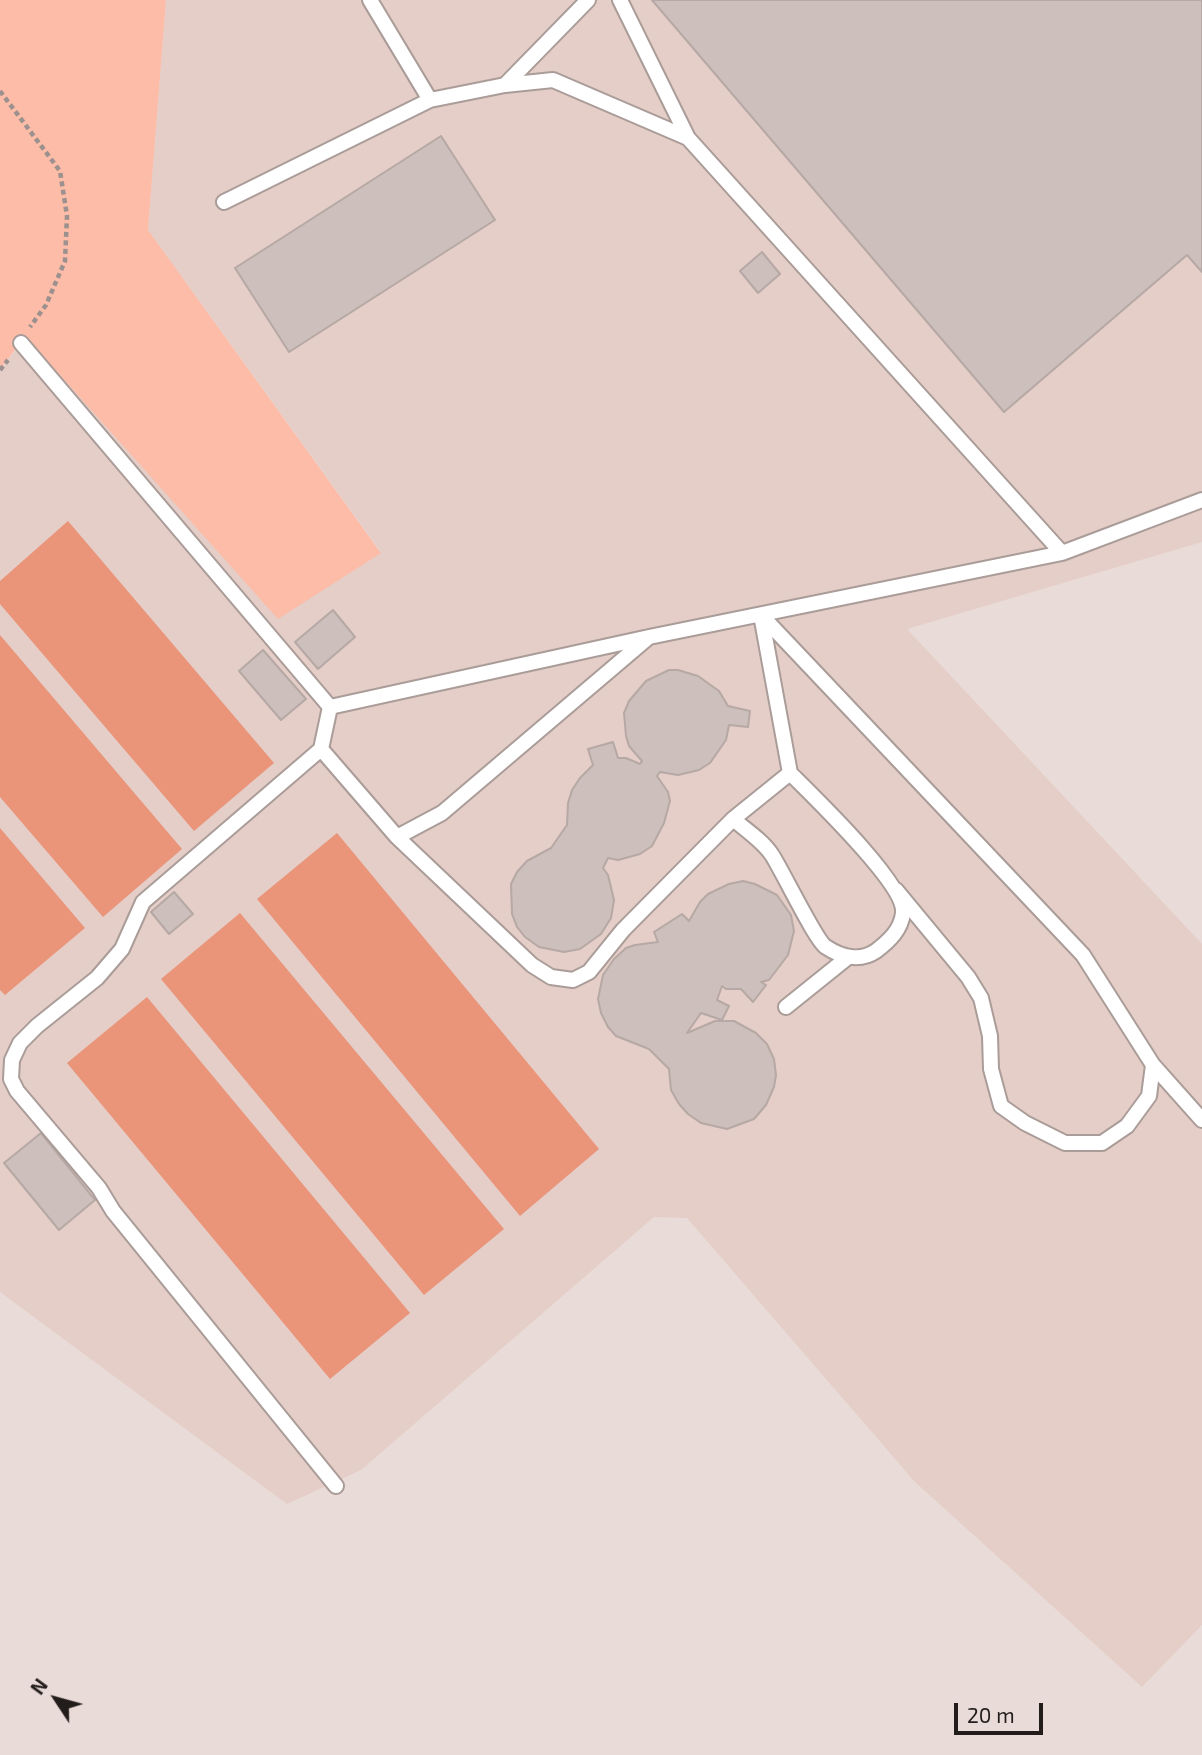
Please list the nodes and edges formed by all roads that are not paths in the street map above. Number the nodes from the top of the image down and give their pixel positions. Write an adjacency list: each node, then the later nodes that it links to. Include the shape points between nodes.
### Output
1 (370, 0): 5 (lane)
2 (588, 0): 4 (lane)
3 (620, 0): 6 (lane)
4 (505, 85): 5 (lane); 6 (lane, via 553,80)
5 (430, 100): 7 (lane)
6 (688, 138): 10 (lane)
7 (224, 202)
8 (21, 343): 13 (lane)
9 (1202, 500): 10 (lane)
10 (1062, 553): 11 (lane)
11 (761, 615): 12 (lane); 15 (lane); 21 (lane, via 1083,955)
12 (649, 637): 13 (lane); 17 (lane, via 442,813)
13 (330, 707): 14 (lane)
14 (321, 749): 17 (lane); 23 (lane, via 143,902 122,949 97,978 20,1043 12,1060 12,1079)
15 (790, 773): 16 (lane); 18 (lane)
16 (733, 818): 17 (lane, via 589,971 573,980 551,977 532,965); 19 (lane, via 770,852 823,946)
17 (397, 837)
18 (897, 890): 19 (lane, via 904,911 895,935 873,953); 21 (lane, via 981,998 1001,1105 1025,1123 1065,1143 1102,1143 1127,1126 1149,1096)
19 (847, 958): 20 (lane)
20 (786, 1007)
21 (1153, 1065): 22 (lane)
22 (1202, 1121)
23 (336, 1486)

